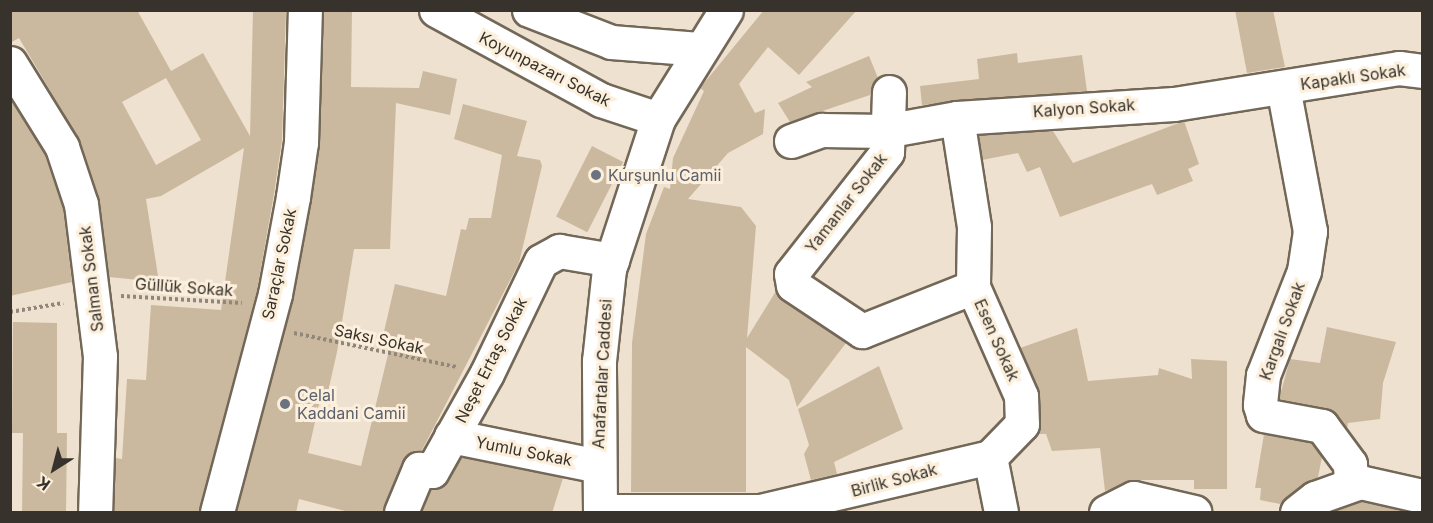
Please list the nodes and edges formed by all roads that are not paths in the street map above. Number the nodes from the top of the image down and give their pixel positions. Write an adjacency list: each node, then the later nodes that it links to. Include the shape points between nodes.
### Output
1 (305, 10): 24 (street, Saraçlar Sokak, via 302,142 269,317)
2 (436, 10): 11 (street, Koyunpazarı Sokak, via 602,100)
3 (529, 10): 5 (street, via 611,42)
4 (726, 10): 5 (street, Anafartalar Caddesi)
5 (699, 49): 11 (street, Anafartalar Caddesi)
6 (10, 63): 23 (street, Salman Sokak, via 46,115 73,172 94,297 101,401)
7 (1422, 71): 8 (street, Kapaklı Sokak, via 1399,68)
8 (1283, 87): 10 (street, Kalyon Sokak, via 1174,104); 19 (street, Kargalı Sokak, via 1310,231 1304,271 1263,375 1260,405 1263,415 1322,426 1350,464)
9 (889, 93): 12 (street, Yamanlar Sokak)
10 (957, 118): 12 (street, Kalyon Sokak); 15 (street, Esen Sokak, via 974,227)
11 (658, 119): 14 (street, Anafartalar Caddesi)
12 (885, 131): 13 (street, Kalyon Sokak, via 822,130); 15 (street, Yamanlar Sokak, via 890,145 887,152 790,274 793,285 862,331)
13 (791, 141)
14 (612, 260): 16 (street, Neşet Ertaş Sokak, via 575,252 549,252 488,373); 18 (street, Anafartalar Caddesi, via 603,308)
15 (973, 287): 17 (street, Esen Sokak, via 1022,403 1022,424)
16 (451, 436): 18 (street, Yumlu Sokak); 25 (street, Neşet Ertaş Sokak, via 432,471 418,469)
17 (990, 457): 21 (street, Birlik Sokak); 26 (street)
18 (598, 466): 22 (street, Anafartalar Caddesi)
19 (1351, 484): 20 (street, via 1370,483); 29 (street, via 1315,498)
20 (1422, 496)
21 (801, 508): 22 (street, Birlik Sokak)
22 (600, 512)
23 (94, 513)
24 (217, 513)
25 (401, 513)
26 (1001, 513)
27 (1106, 513): 28 (street, via 1134,498)
28 (1194, 513)
29 (1297, 513)

